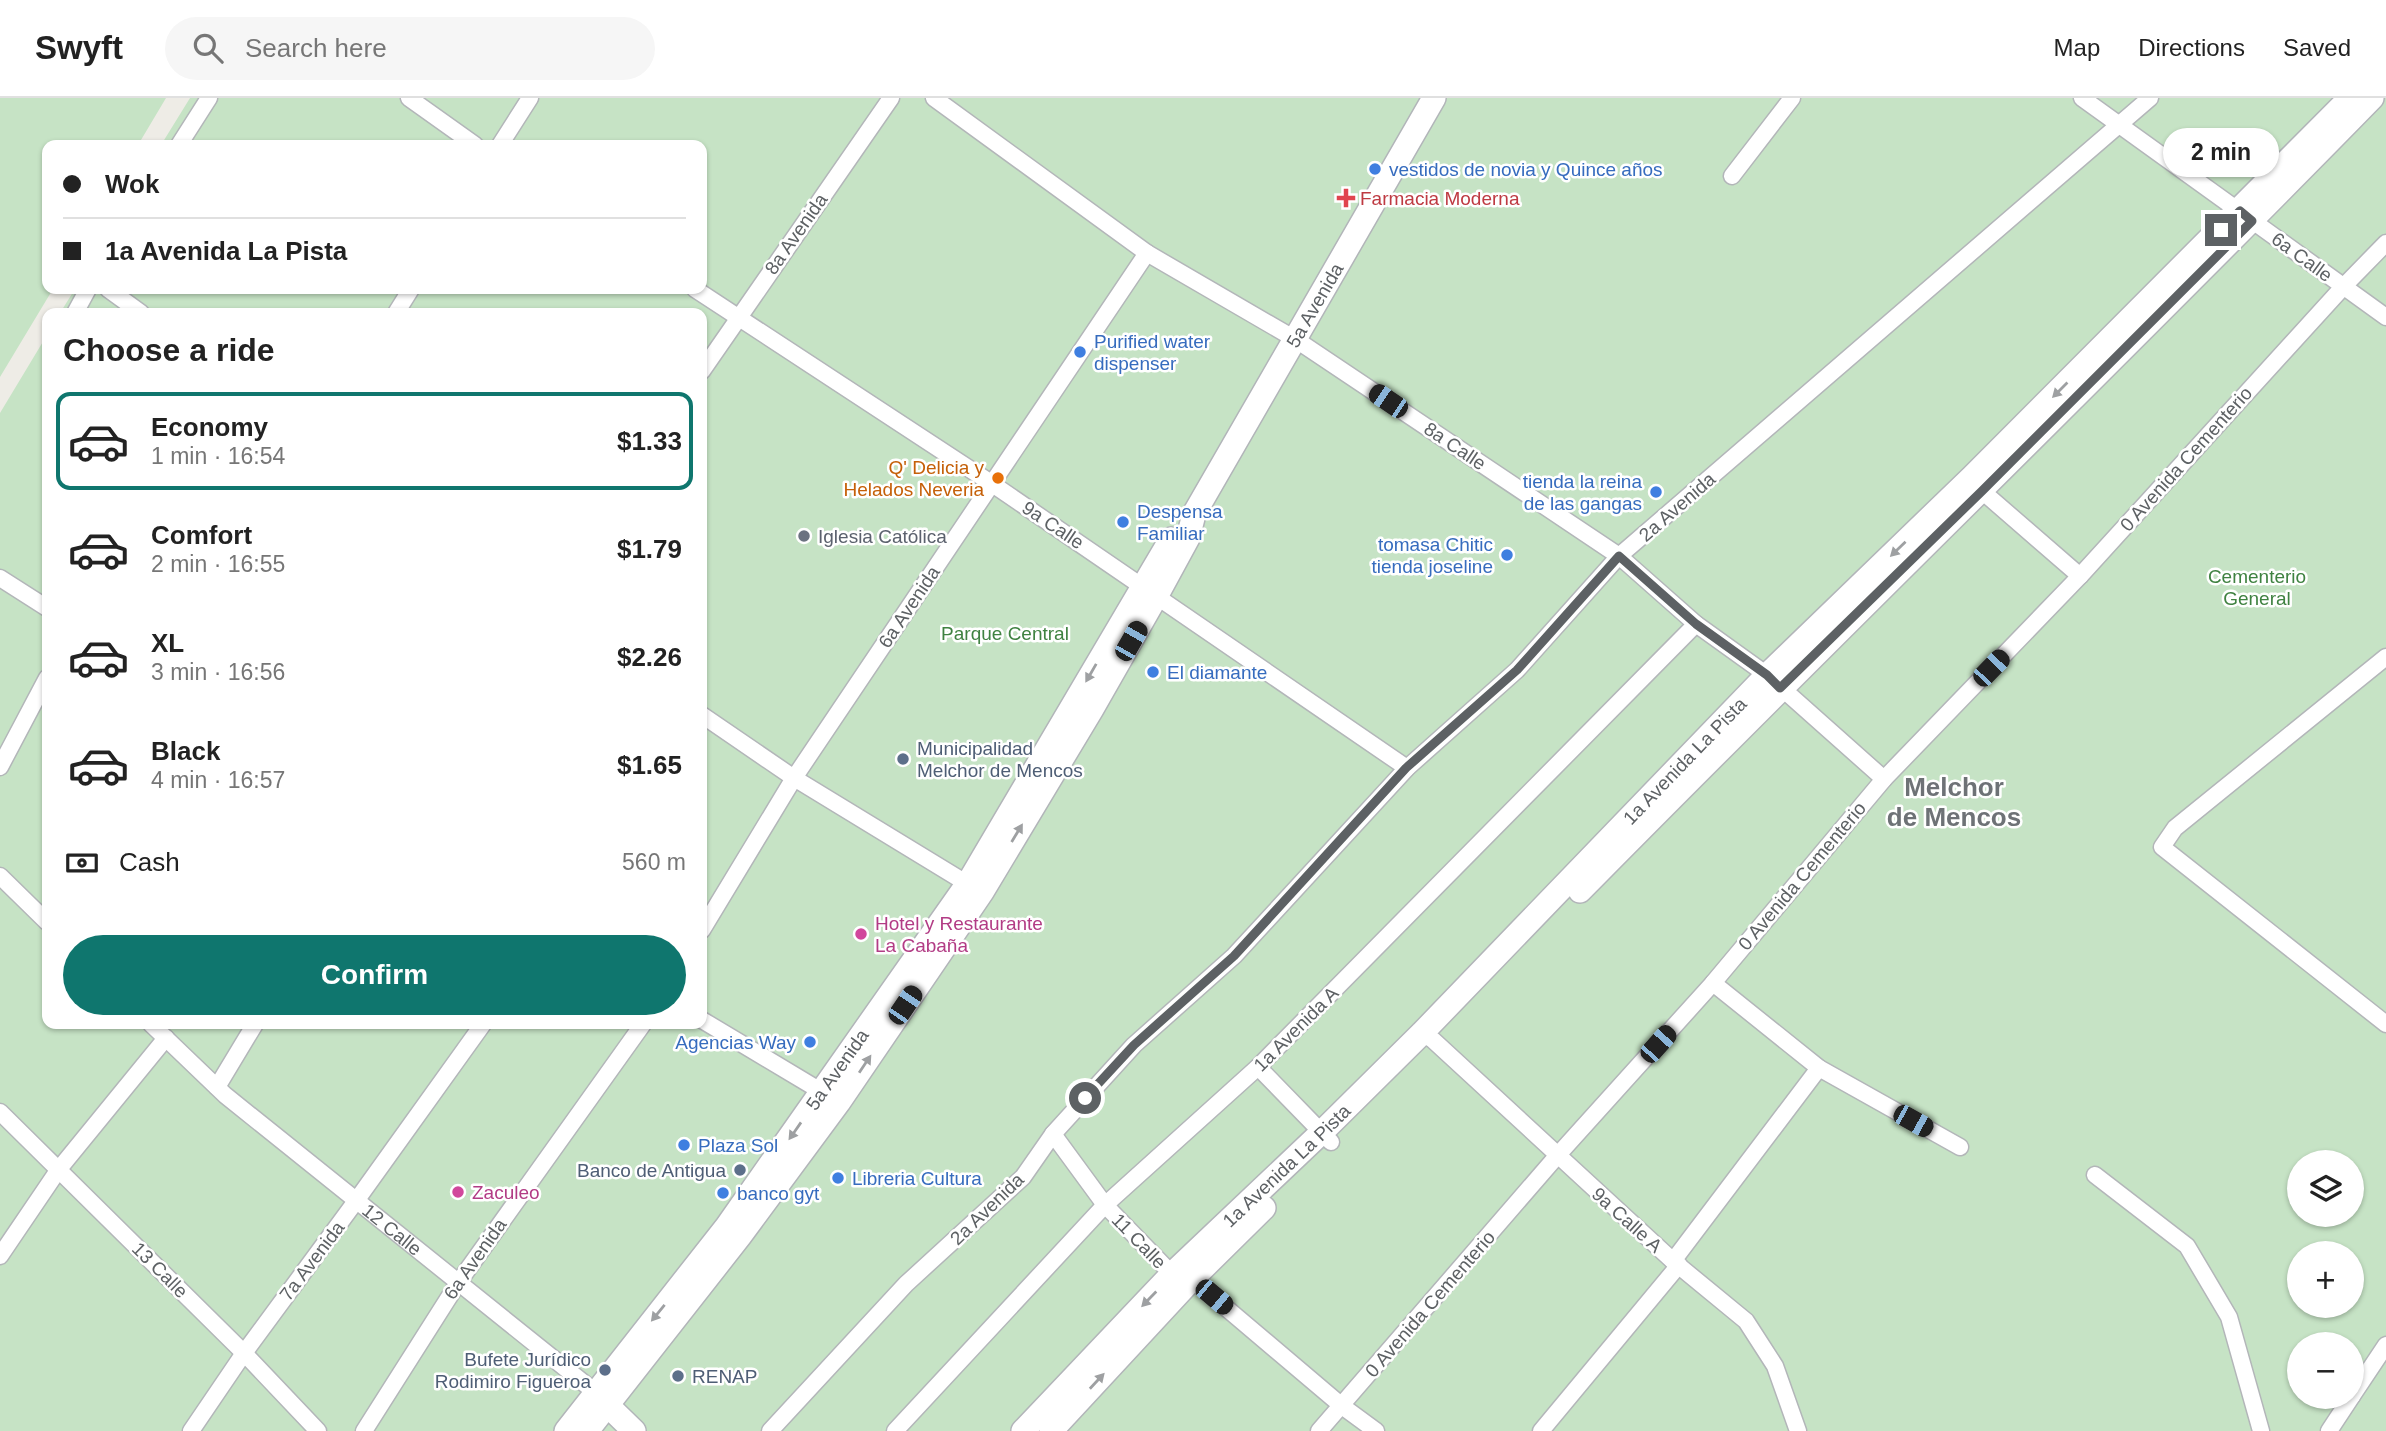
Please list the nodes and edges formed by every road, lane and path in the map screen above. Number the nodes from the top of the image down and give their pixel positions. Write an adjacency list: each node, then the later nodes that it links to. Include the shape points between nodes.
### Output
1 (209, 98): 13 (street)
2 (410, 98): 14 (street)
3 (530, 98): 15 (street)
4 (891, 98): 24 (street, 8a Avenida)
5 (934, 98): 19 (street, 8a Calle)
6 (1434, 98): 26 (street, 5a Avenida)
7 (1792, 98): 16 (street)
8 (2082, 98): 12 (street, 6a Calle)
9 (2150, 98): 12 (street, 2a Avenida)
10 (2350, 98): 17 (street, 1a Avenida La Pista)
11 (2372, 98): 17 (street, 1a Avenida La Pista)
12 (2121, 124): 17 (street, 6a Calle); 30 (street, 2a Avenida)
13 (182, 140)
14 (468, 140)
15 (503, 140)
16 (1732, 176)
17 (2246, 216): 20 (street, 6a Calle); 29 (street, 1a Avenida La Pista)
18 (2386, 243): 20 (street, 0 Avenida Cementerio)
19 (1147, 253): 26 (street, 8a Calle); 28 (street, 6a Avenida)
20 (2343, 286): 25 (street, 6a Calle); 31 (street, 0 Avenida Cementerio)
21 (115, 294): 23 (street)
22 (703, 294): 24 (street, 9a Calle)
23 (134, 308)
24 (738, 317): 27 (street, 8a Avenida); 28 (street, 9a Calle)
25 (2386, 317)
26 (1295, 339): 30 (street, 8a Calle); 33 (street, 5a Avenida, via 1194,514 1188,538)
27 (707, 364)
28 (991, 483): 33 (street, 9a Calle); 42 (street, 6a Avenida)
29 (1977, 484): 31 (street); 37 (street, 1a Avenida La Pista)
30 (1619, 556): 35 (street, 8a Calle); 41 (street, 2a Avenida, via 1517,670)
31 (2080, 576): 43 (street, 0 Avenida Cementerio)
32 (0, 578): 34 (street)
33 (1150, 591): 41 (street, 9a Calle); 45 (street, 5a Avenida, via 1092,709)
34 (42, 605)
35 (1696, 624): 37 (street, 8a Calle); 57 (street, 1a Avenida A)
36 (2386, 657): 50 (street, via 2175,828 2162,847)
37 (1773, 681): 43 (street, 8a Calle); 55 (street, 1a Avenida La Pista)
38 (42, 687): 40 (street)
39 (707, 721): 42 (street)
40 (0, 767)
41 (1406, 768): 62 (street, 2a Avenida, via 1234,956 1134,1045)
42 (794, 778): 45 (street); 47 (street, 6a Avenida)
43 (1884, 779): 48 (street, 0 Avenida Cementerio)
44 (0, 876): 46 (street)
45 (975, 888): 60 (street, 5a Avenida)
46 (42, 917)
47 (707, 922)
48 (1713, 983): 58 (street); 65 (street, 0 Avenida Cementerio)
49 (707, 1023): 60 (street)
50 (2386, 1024)
51 (157, 1029): 56 (street, 12 Calle)
52 (252, 1029): 59 (street)
53 (479, 1029): 68 (street, 7a Avenida)
54 (639, 1029): 73 (street, 6a Avenida)
55 (1427, 1037): 63 (street, 1a Avenida La Pista); 65 (street, 9a Calle A)
56 (166, 1038): 59 (street, 12 Calle); 66 (street)
57 (1258, 1067): 63 (street); 69 (street, 1a Avenida A)
58 (1819, 1068): 64 (street); 71 (street)
59 (217, 1087): 68 (street, 12 Calle)
60 (831, 1097): 77 (street, 5a Avenida, via 734,1231)
61 (0, 1112): 66 (street, 13 Calle)
62 (1053, 1134): 69 (street, 11 Calle); 86 (street, 2a Avenida, via 1023,1177 906,1284)
63 (1327, 1137): 72 (street, 1a Avenida La Pista)
64 (1960, 1147)
65 (1557, 1156): 71 (street, 9a Calle A); 78 (street, 0 Avenida Cementerio)
66 (59, 1169): 70 (street); 75 (street, 13 Calle)
67 (2095, 1175): 94 (street, via 2187,1246 2230,1317)
68 (356, 1201): 73 (street, 12 Calle); 75 (street, 7a Avenida)
69 (1105, 1205): 72 (street, 11 Calle); 87 (street, 1a Avenida A)
70 (0, 1256)
71 (1676, 1263): 92 (street); 93 (street, 9a Calle A, via 1746,1321 1774,1366)
72 (1182, 1277): 78 (street, 11 Calle); 88 (street, 1a Avenida La Pista, one-way to 88); 89 (street, 1a Avenida La Pista, one-way to 72)
73 (458, 1283): 77 (street, 12 Calle); 82 (street, 6a Avenida)
74 (2386, 1345): 76 (street)
75 (244, 1353): 80 (street, 7a Avenida); 81 (street, 13 Calle)
76 (2364, 1378)
77 (601, 1399): 83 (street, 5a Avenida); 84 (street, 5a Avenida); 85 (street, 12 Calle)
78 (1342, 1406): 90 (street, 0 Avenida Cementerio); 91 (street, 11 Calle)
79 (2343, 1409): 95 (street)
80 (191, 1431)
81 (318, 1431)
82 (364, 1431)
83 (566, 1431)
84 (587, 1431)
85 (634, 1431)
86 (770, 1431)
87 (895, 1431)
88 (1023, 1431)
89 (1051, 1431)
90 (1319, 1431)
91 (1376, 1431)
92 (1541, 1431)
93 (1798, 1431)
94 (2261, 1431)
95 (2329, 1431)

